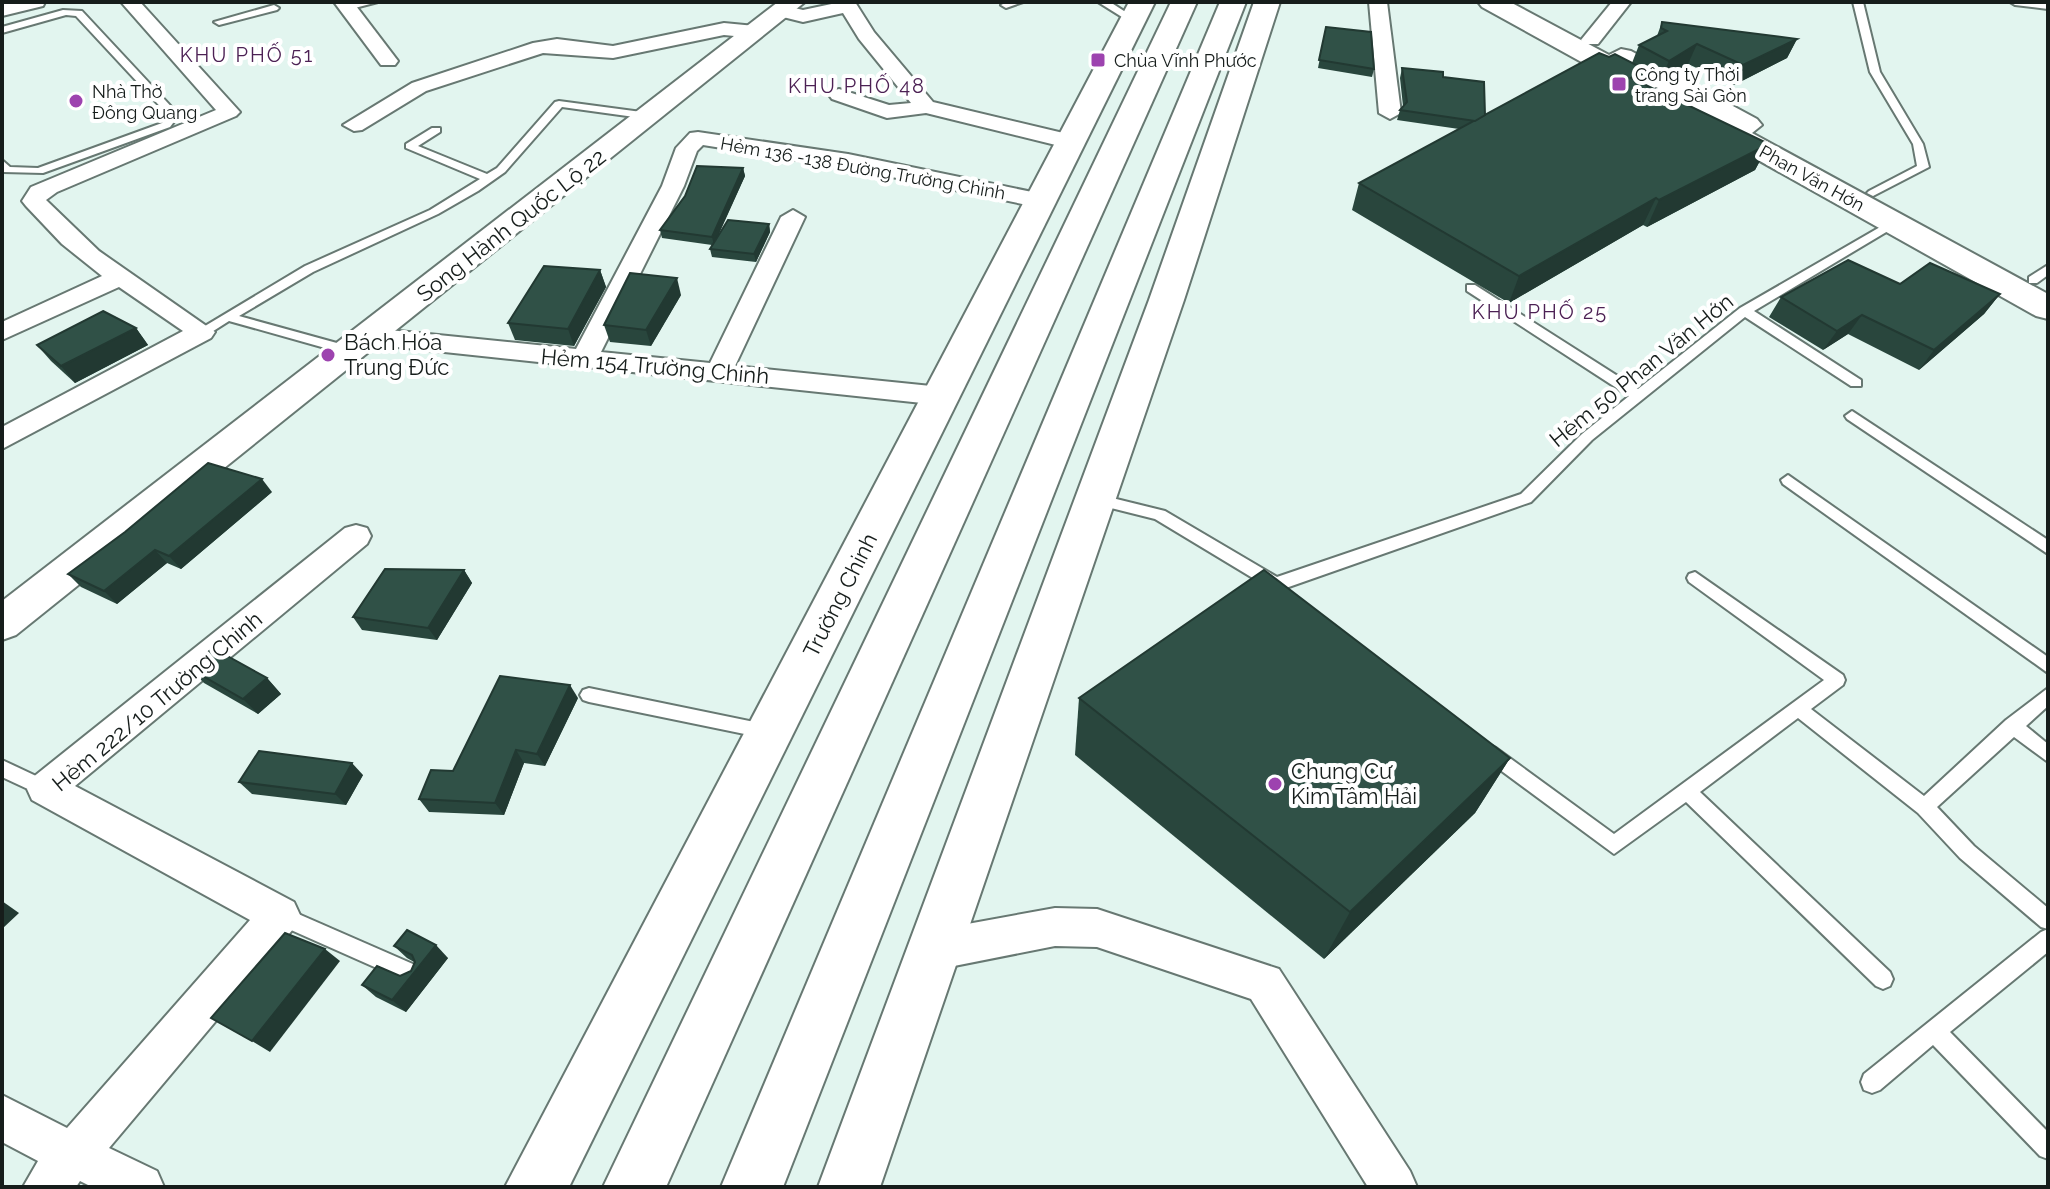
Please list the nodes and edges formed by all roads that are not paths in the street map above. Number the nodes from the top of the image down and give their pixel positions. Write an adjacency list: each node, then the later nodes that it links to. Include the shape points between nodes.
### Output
1 (36, 2): 21 (street)
2 (130, 2): 42 (street, via 229,112 33,197 52,224)
3 (246, 2): 22 (lane)
4 (373, 2): 15 (lane)
5 (1018, 2): 16 (lane)
6 (1184, 2): 89 (main road)
7 (1233, 2): 90 (main road)
8 (1267, 2): 59 (main road)
9 (1378, 2): 30 (street)
10 (1491, 2): 33 (main road, Phan Văn Hớn)
11 (1520, 2): 26 (main road, Phan Văn Hớn)
12 (1622, 2): 26 (street)
13 (1858, 2): 38 (lane, via 1875,72 1918,144 1923,167)
14 (2015, 2): 17 (lane)
15 (345, 5): 27 (street)
16 (1006, 5)
17 (2048, 6)
18 (787, 7): 25 (street, Song Hành Quốc Lộ 22); 29 (street, via 803,16 848,6)
19 (274, 8): 22 (lane)
20 (1126, 8): 35 (main road, Trường Chinh)
21 (2, 10)
22 (255, 12): 23 (lane)
23 (219, 22)
24 (2, 30): 36 (lane, via 79,13 174,115 166,125 39,171 7,170)
25 (755, 32): 31 (street, Song Hành Quốc Lộ 22); 32 (street, via 724,29 613,52 540,47 419,87)
26 (1591, 40): 33 (main road, Phan Văn Hớn)
27 (388, 61)
28 (839, 95): 29 (street, via 887,112)
29 (926, 107): 35 (street)
30 (1390, 113)
31 (649, 116): 37 (lane, via 559,104); 50 (street, Song Hành Quốc Lộ 22)
32 (354, 125)
33 (1737, 128): 38 (main road, Phan Văn Hớn); 41 (main road, Phan Văn Hớn)
34 (436, 130): 37 (lane, via 410,146)
35 (1072, 142): 39 (main road, Trường Chinh)
36 (2, 163)
37 (489, 179): 47 (lane, via 434,212 309,269)
38 (1873, 193): 43 (main road, Phan Văn Hớn)
39 (1042, 201): 51 (street, Hẻm 136 -138 Đường Trường Chinh, via 848,161 698,138 687,148 673,186); 54 (main road, Trường Chinh)
40 (793, 217): 52 (street)
41 (1894, 223): 45 (main road, Phan Văn Hớn); 46 (lane, Hẻm 50 Phan Văn Hớn)
42 (123, 276): 48 (street); 49 (street)
43 (2043, 279)
44 (1471, 288): 55 (lane)
45 (2048, 308)
46 (1745, 311): 53 (lane); 55 (lane, Hẻm 50 Phan Văn Hớn)
47 (228, 317): 49 (lane); 50 (lane)
48 (2, 332)
49 (202, 332): 57 (street)
50 (360, 344): 51 (street, Hẻm 154 Trường Chinh); 63 (street, Song Hành Quốc Lộ 22)
51 (584, 360): 52 (street, Hẻm 154 Trường Chinh)
52 (719, 372): 54 (street, Hẻm 154 Trường Chinh)
53 (1856, 383)
54 (941, 396): 69 (main road, Trường Chinh)
55 (1638, 396): 59 (lane, Hẻm 50 Phan Văn Hớn, via 1587,437 1526,498 1282,589 1160,515)
56 (1852, 416): 61 (lane)
57 (2, 439)
58 (1788, 480): 64 (lane)
59 (1096, 499): 79 (main road)
60 (356, 536): 73 (street, Hẻm 222/10 Trường Chinh)
61 (2048, 548)
62 (1695, 578): 67 (lane, via 1837,680)
63 (2, 624)
64 (2048, 666)
65 (589, 695): 69 (lane)
66 (2048, 695): 68 (lane)
67 (1800, 710): 74 (lane); 75 (lane)
68 (2012, 725): 71 (lane); 75 (lane)
69 (770, 732): 88 (main road, Trường Chinh)
70 (1475, 741): 74 (lane, via 1614,845)
71 (2048, 754)
72 (2, 768): 73 (lane)
73 (45, 789): 76 (street, Hẻm 222/10 Trường Chinh)
74 (1686, 790): 81 (lane)
75 (1925, 807): 77 (lane, via 1967,852)
76 (280, 915): 80 (lane, Hẻm 222/10 Trường Chinh); 86 (street)
77 (2048, 920)
78 (2048, 939): 82 (lane)
79 (929, 951): 91 (main road); 92 (street, via 1055,927 1097,928 1265,983)
80 (415, 975)
81 (1883, 979)
82 (1936, 1033): 83 (lane); 85 (lane)
83 (1872, 1082)
84 (2, 1117): 86 (street)
85 (2048, 1148)
86 (60, 1171): 87 (street)
87 (141, 1187)
88 (536, 1187)
89 (634, 1187)
90 (752, 1187)
91 (849, 1187)
92 (1394, 1187)

